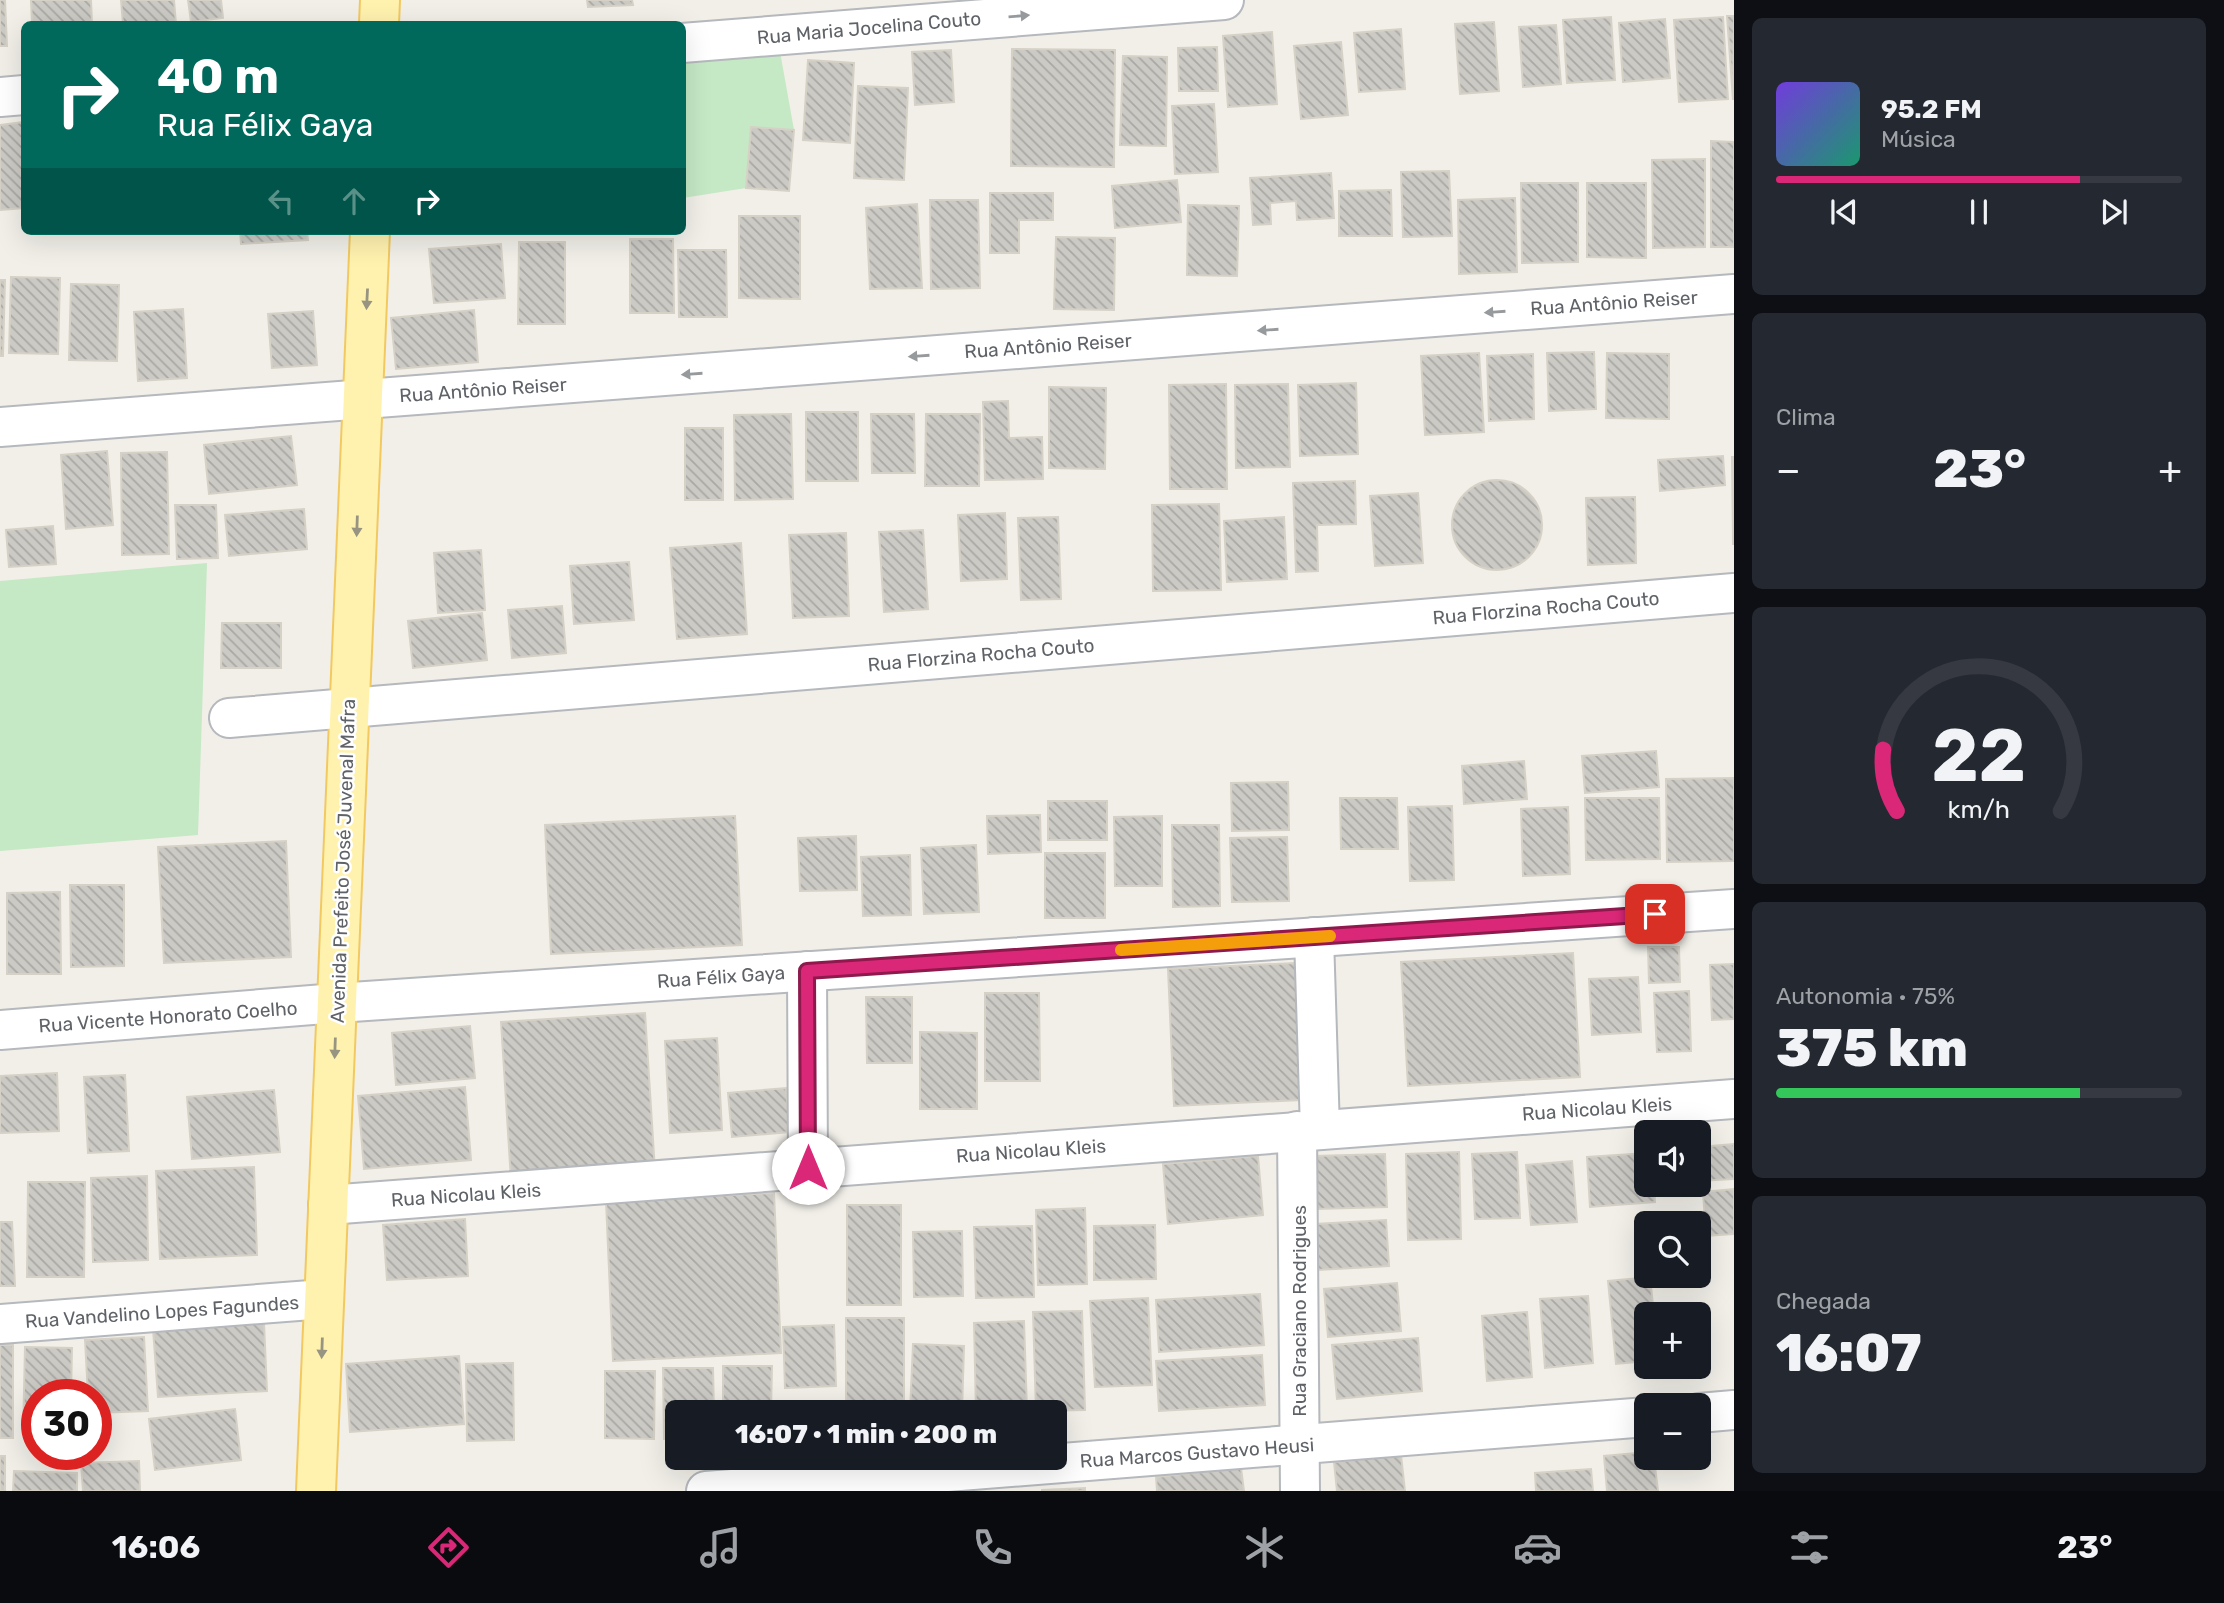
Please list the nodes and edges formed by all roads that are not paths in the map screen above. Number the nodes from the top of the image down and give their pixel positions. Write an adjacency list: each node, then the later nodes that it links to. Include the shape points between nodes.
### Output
1 (380, 0): 3 (main road)
2 (1224, 0): 4 (street, Rua Maria Jocelina Couto, one-way to 2)
3 (379, 21)
4 (686, 43)
5 (21, 95): 6 (street)
6 (0, 97)
7 (370, 235): 9 (main road, Avenida Prefeito José Juvenal Mafra, one-way to 9)
8 (1734, 294): 9 (street, Rua Antônio Reiser, one-way to 9)
9 (363, 399): 10 (street, Rua Antônio Reiser); 12 (main road, Avenida Prefeito José Juvenal Mafra, one-way to 12)
10 (0, 426)
11 (1734, 593): 12 (street, Rua Florzina Rocha Couto)
12 (349, 708): 13 (street, Rua Florzina Rocha Couto); 17 (main road, Avenida Prefeito José Juvenal Mafra)
13 (229, 718)
14 (1734, 909): 15 (street, Rua Félix Gaya)
15 (1314, 937): 16 (street, Rua Félix Gaya); 20 (street, Rua Graciano Rodrigues)
16 (807, 971): 17 (street, Rua Félix Gaya); 21 (street)
17 (337, 1003): 18 (street, Rua Vicente Honorato Coelho); 22 (main road, Avenida Prefeito José Juvenal Mafra, one-way to 22)
18 (0, 1030)
19 (1734, 1099): 20 (street, Rua Nicolau Kleis)
20 (1309, 1131): 21 (street, Rua Nicolau Kleis); 28 (street, Rua Graciano Rodrigues)
21 (808, 1168): 22 (street, Rua Nicolau Kleis)
22 (328, 1205): 23 (main road, Avenida Prefeito José Juvenal Mafra)
23 (324, 1299): 24 (street, Rua Vandelino Lopes Fagundes); 29 (main road, Avenida Prefeito José Juvenal Mafra, one-way to 29)
24 (0, 1324)
25 (1734, 1410): 26 (street)
26 (1711, 1412)
27 (1634, 1418): 28 (street, Rua Marcos Gustavo Heusi)
28 (1300, 1445): 30 (street, Rua Marcos Gustavo Heusi); 31 (street, Rua Graciano Rodrigues)
29 (316, 1491)
30 (706, 1491)
31 (1300, 1491)

